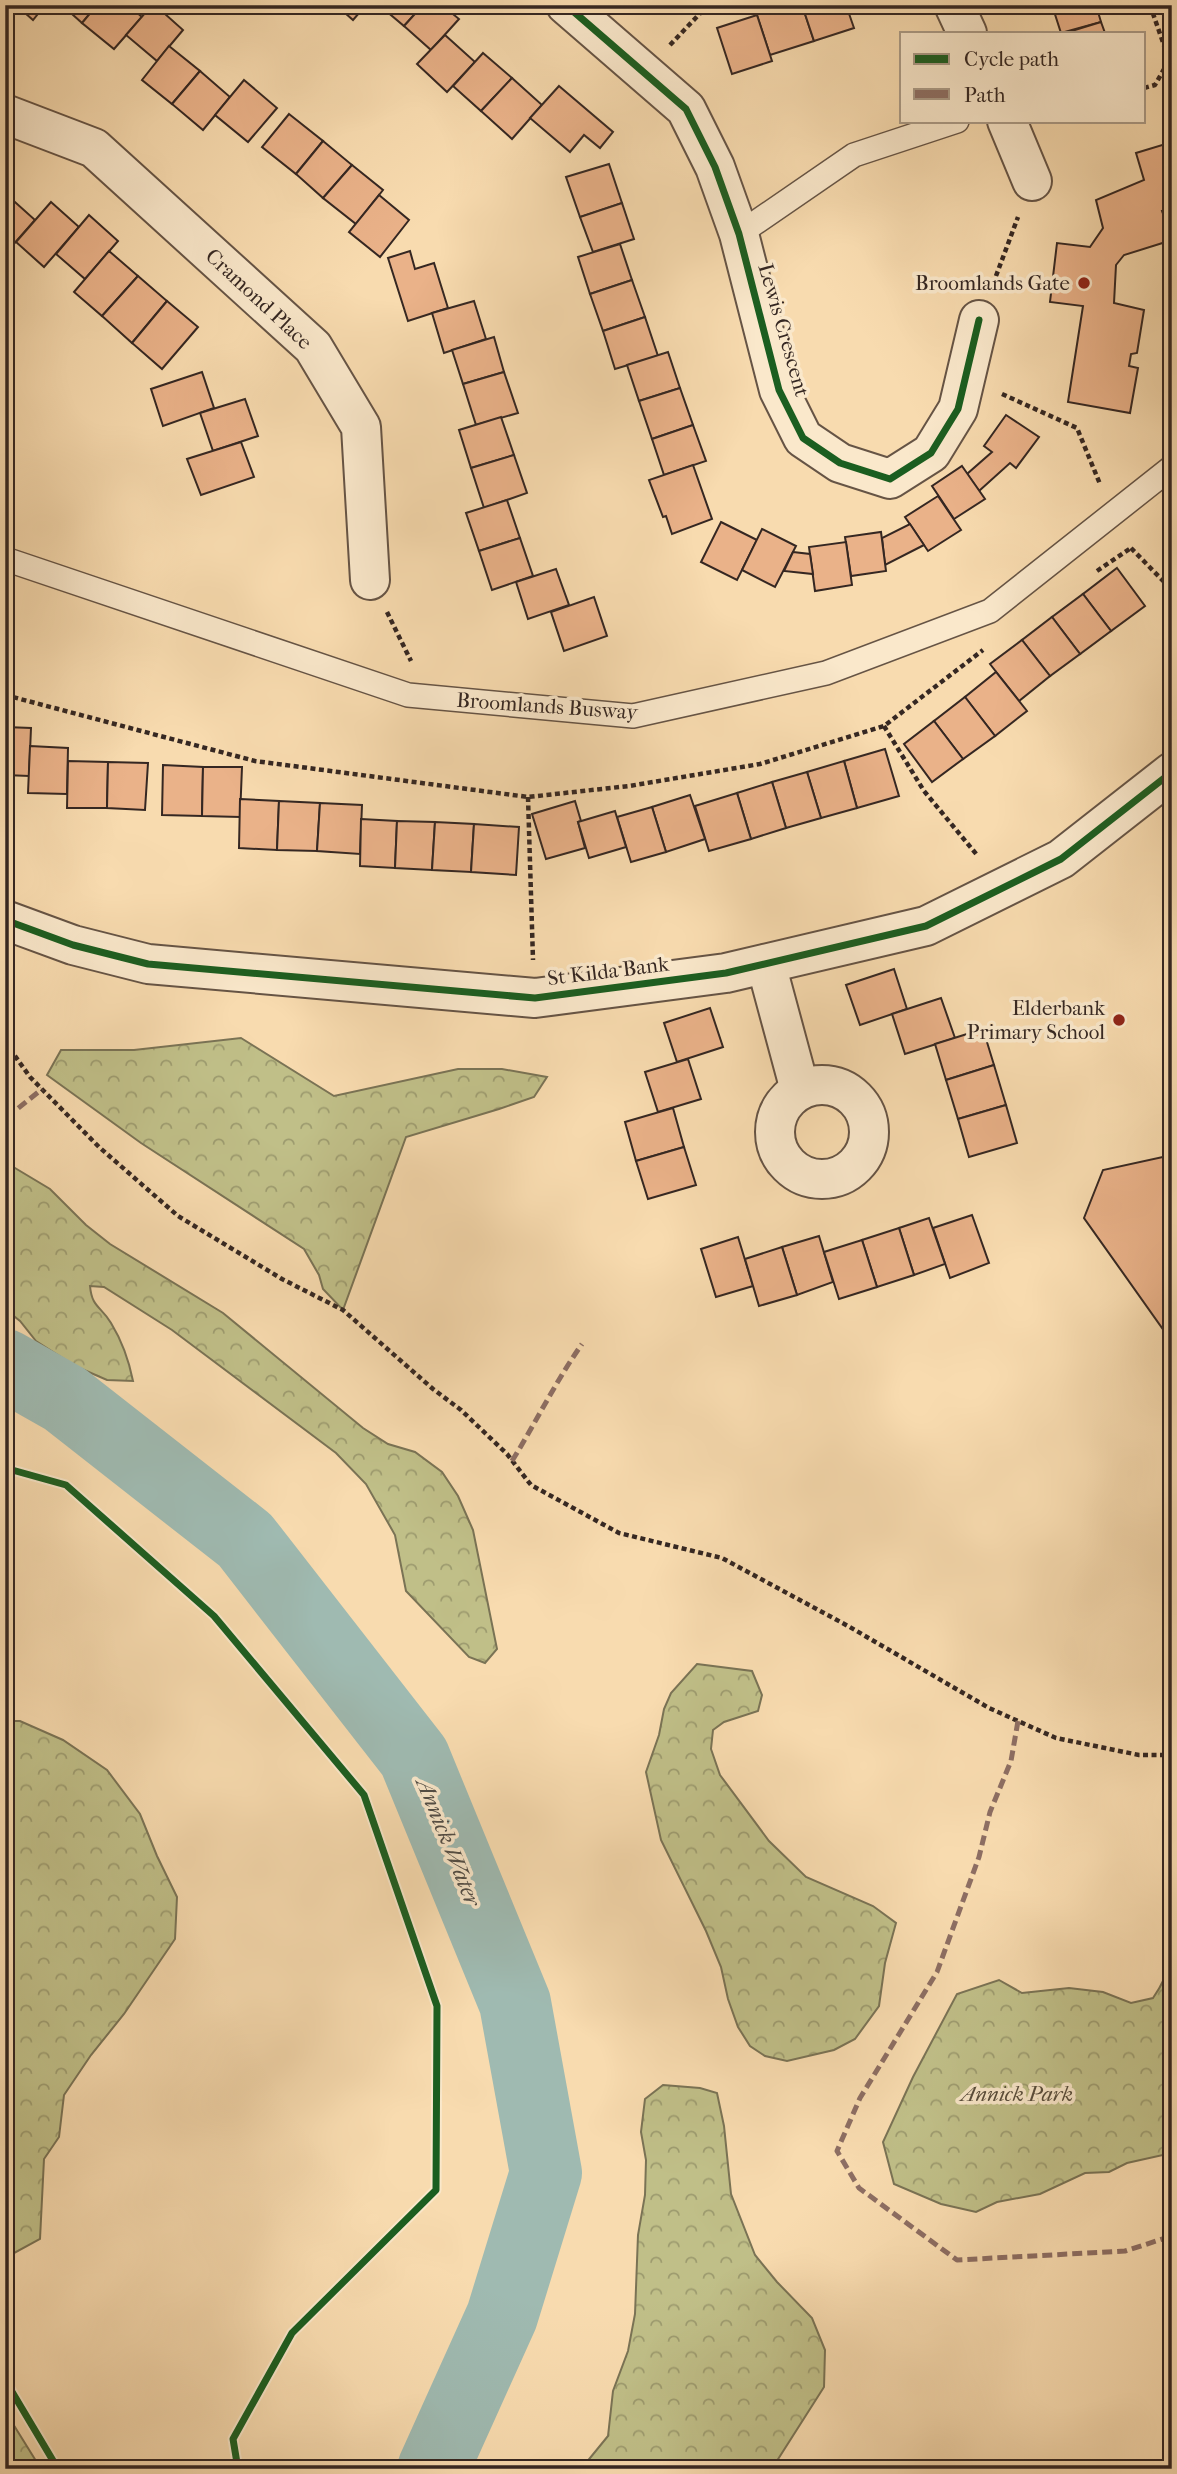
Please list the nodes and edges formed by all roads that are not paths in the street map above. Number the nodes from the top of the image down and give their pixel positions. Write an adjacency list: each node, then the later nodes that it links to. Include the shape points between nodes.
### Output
1 (566, 5): 8 (street, Lewis Crescent, via 686,109 715,167)
2 (954, 5): 3 (street)
3 (967, 32)
4 (5, 114): 12 (street, Cramond Place, via 94,148 313,347 361,427)
5 (954, 122): 8 (lane, via 854,155)
6 (1007, 122): 7 (street)
7 (1032, 181)
8 (739, 234): 9 (street, Lewis Crescent, via 779,390 803,438 840,463 890,479 931,453 958,410)
9 (979, 320)
10 (1172, 467): 11 (lane, Broomlands Busway, via 990,611 826,673 632,716 408,695)
11 (5, 559)
12 (370, 580)
13 (1172, 772): 15 (street, St Kilda Bank, via 1061,859 926,926)
14 (5, 920): 15 (street, St Kilda Bank, via 73,945 148,964 535,998)
15 (766, 964): 16 (street)
16 (800, 1090)

